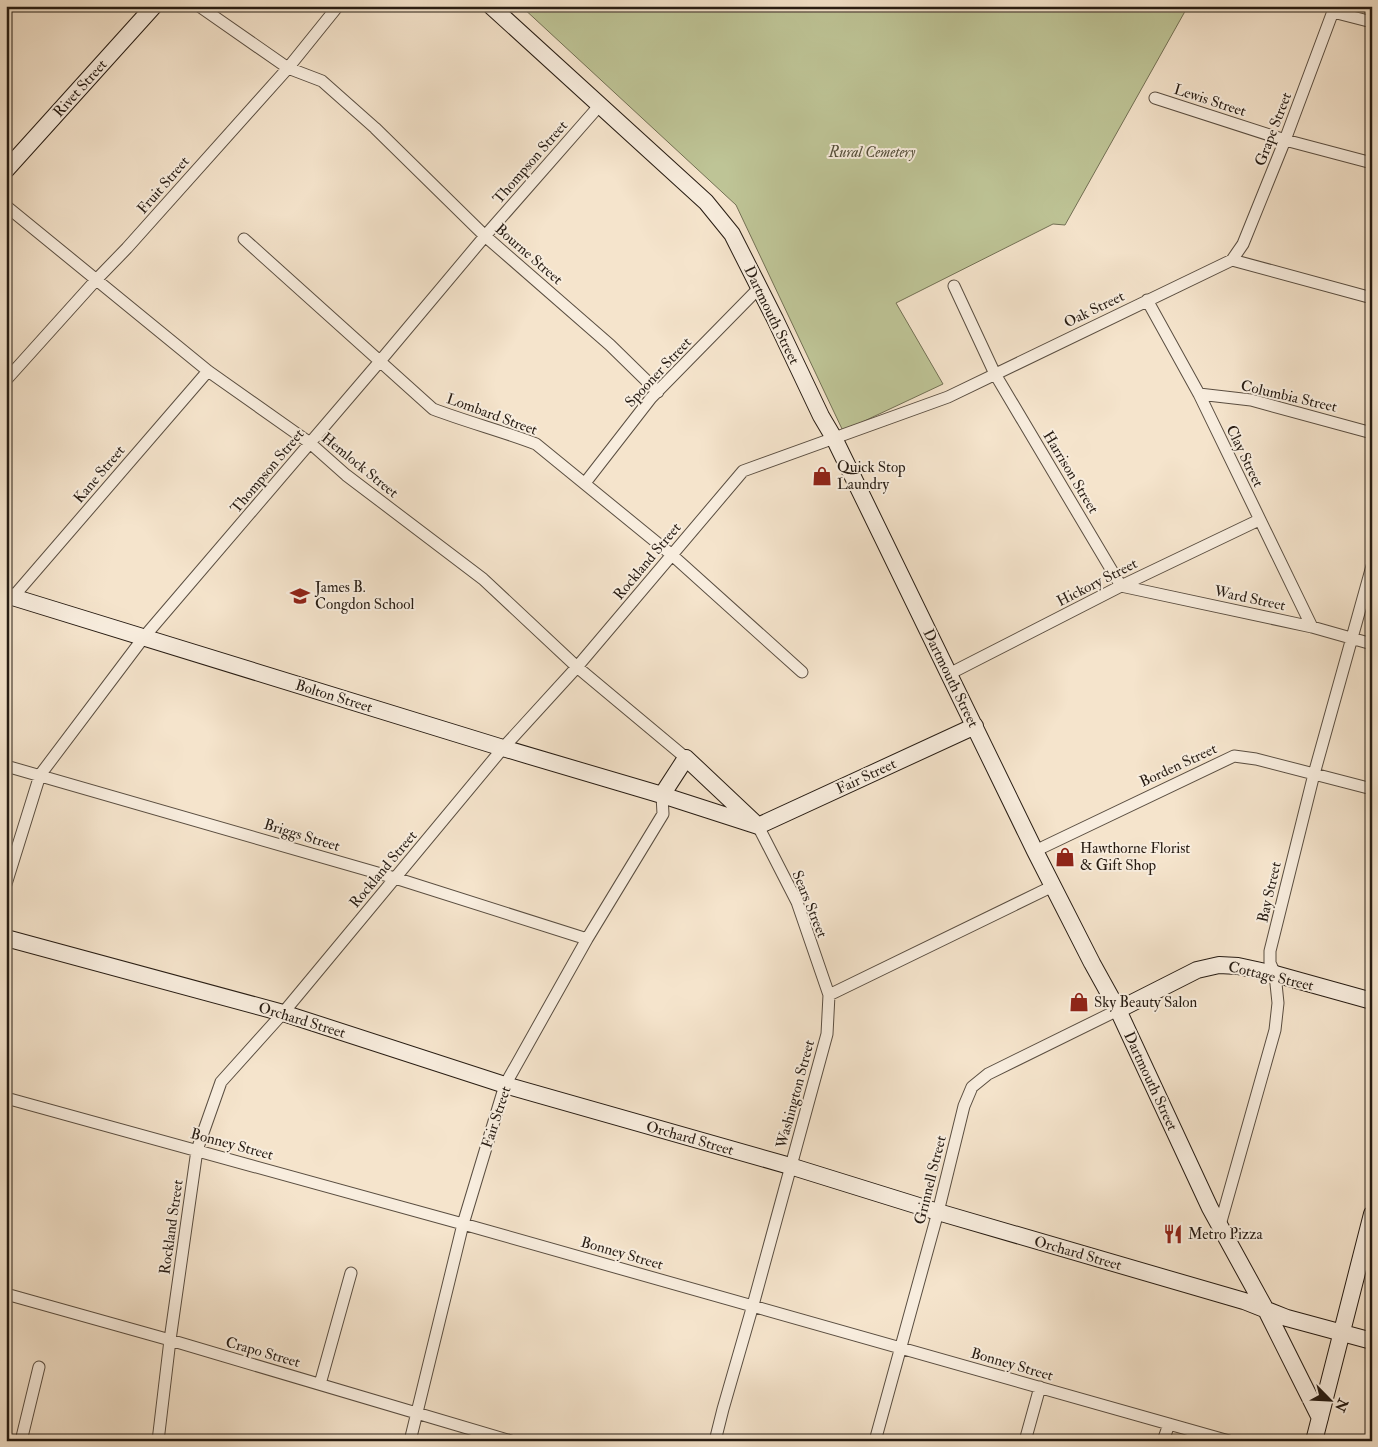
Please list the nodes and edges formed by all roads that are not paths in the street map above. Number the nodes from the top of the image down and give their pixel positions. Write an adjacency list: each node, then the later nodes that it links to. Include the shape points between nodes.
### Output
1 (154, 6): 12 (street, Rivet Street)
2 (199, 6): 7 (street, Bourne Street)
3 (338, 6): 7 (street, Fruit Street)
4 (492, 6): 9 (street, Dartmouth Street)
5 (1334, 9): 6 (street); 10 (street, Grape Street)
6 (1372, 22)
7 (288, 68): 14 (street, Bourne Street, via 322,81); 17 (street, Fruit Street)
8 (1155, 98): 10 (street, Lewis Street)
9 (599, 106): 14 (street, Thompson Street); 19 (street, Dartmouth Street, via 706,202 732,234)
10 (1285, 140): 11 (street, Lewis Street); 16 (street, Grape Street, via 1243,244)
11 (1372, 163)
12 (6, 170)
13 (6, 206): 17 (street, Hemlock Street)
14 (485, 236): 22 (street, Thompson Street); 26 (street, Bourne Street, via 604,339)
15 (244, 239): 22 (street, Lombard Street)
16 (1232, 260): 20 (street); 21 (street, Oak Street)
17 (96, 280): 23 (street, Hemlock Street); 25 (street, Fruit Street)
18 (954, 286): 24 (street, Harrison Street)
19 (759, 288): 26 (street, Spooner Street); 29 (street, Dartmouth Street)
20 (1372, 298)
21 (1147, 300): 24 (street, Oak Street); 27 (street, Clay Street)
22 (381, 360): 30 (street, Thompson Street); 31 (street, Lombard Street, via 433,409 536,444)
23 (208, 370): 30 (street, Hemlock Street); 36 (street, Kane Street)
24 (995, 374): 29 (street, Oak Street, via 948,397); 35 (street, Harrison Street)
25 (6, 380)
26 (658, 392): 31 (street, Spooner Street)
27 (1199, 394): 28 (street, Columbia Street, via 1251,400); 32 (street, Clay Street)
28 (1372, 433)
29 (834, 438): 33 (street, Rockland Street, via 743,471); 43 (street, Dartmouth Street)
30 (310, 444): 38 (street, Thompson Street); 41 (street, Hemlock Street, via 482,579)
31 (584, 483): 33 (street, Lombard Street)
32 (1259, 520): 35 (street, Hickory Street); 37 (street, Clay Street)
33 (672, 555): 41 (street, Rockland Street); 42 (street, Lombard Street)
34 (1372, 566): 39 (street, Bay Street)
35 (1121, 586): 37 (street, Ward Street); 43 (street, Hickory Street)
36 (10, 596): 38 (street, Bolton Street)
37 (1312, 627): 39 (street, Ward Street)
38 (144, 637): 45 (street, Bolton Street); 49 (street, Thompson Street)
39 (1351, 638): 40 (street, Ward Street); 48 (street, Bay Street)
40 (1372, 644)
41 (577, 667): 45 (street, Rockland Street); 46 (street, Hemlock Street)
42 (802, 672)
43 (950, 674): 44 (street, Dartmouth Street)
44 (975, 726): 52 (street, Fair Street); 53 (street, Dartmouth Street)
45 (503, 748): 51 (street, Bolton Street); 54 (street, Rockland Street)
46 (686, 758): 51 (street, Fair Street); 52 (street)
47 (6, 766): 49 (street, Briggs Street)
48 (1314, 774): 50 (street, Borden Street); 53 (street, Borden Street, via 1234,756); 59 (street, Bay Street, via 1270,951 1270,963)
49 (40, 775): 54 (street, Briggs Street); 55 (street, Thompson Street)
50 (1372, 789)
51 (662, 795): 52 (street); 58 (street, Fair Street, via 663,814)
52 (758, 826): 60 (street, Sears Street, via 797,902)
53 (1035, 851): 56 (street, Dartmouth Street)
54 (395, 878): 58 (street, Briggs Street); 63 (street, Rockland Street)
55 (6, 884)
56 (1053, 886): 60 (street); 62 (street, Dartmouth Street)
57 (6, 938): 63 (street, Orchard Street)
58 (587, 939): 64 (street, Fair Street)
59 (1276, 974): 61 (street, Cottage Street); 62 (street, Cottage Street, via 1219,964 1197,970); 71 (street, Bay Street, via 1275,1030)
60 (829, 995): 67 (street, Washington Street, via 827,1034)
61 (1372, 1001)
62 (1118, 1010): 68 (street, Grinnell Street, via 988,1074 972,1087 964,1106); 71 (street, Dartmouth Street)
63 (283, 1013): 64 (street, Orchard Street); 66 (street, Rockland Street, via 220,1082)
64 (505, 1085): 67 (street, Orchard Street); 70 (street, Fair Street)
65 (6, 1098): 66 (street, Bonney Street)
66 (197, 1150): 70 (street, Bonney Street); 77 (street, Rockland Street)
67 (790, 1166): 68 (street, Orchard Street); 74 (street, Washington Street)
68 (938, 1212): 75 (street, Orchard Street, via 1244,1300); 79 (street, Grinnell Street)
69 (1372, 1214): 76 (street)
70 (463, 1224): 74 (street, Bonney Street); 83 (street, Fair Street)
71 (1220, 1225): 75 (street, Dartmouth Street)
72 (351, 1273): 81 (street)
73 (6, 1294): 77 (street, Crapo Street)
74 (753, 1305): 79 (street, Bonney Street); 90 (street, Washington Street)
75 (1266, 1310): 76 (street, Orchard Street); 84 (street, Dartmouth Street)
76 (1341, 1333): 78 (street, Orchard Street); 84 (street)
77 (170, 1340): 81 (street, Crapo Street); 87 (street, Rockland Street)
78 (1372, 1342)
79 (900, 1348): 82 (street, Bonney Street); 91 (street, Grinnell Street)
80 (39, 1367): 86 (street)
81 (320, 1384): 83 (street, Crapo Street)
82 (1040, 1387): 85 (street, Bonney Street); 92 (street)
83 (418, 1413): 88 (street, Fair Street); 89 (street, Crapo Street)
84 (1320, 1418): 95 (street)
85 (1169, 1424): 93 (street); 94 (street, Bonney Street)
86 (21, 1441)
87 (158, 1441)
88 (410, 1441)
89 (511, 1441)
90 (715, 1441)
91 (875, 1441)
92 (1025, 1441)
93 (1163, 1441)
94 (1229, 1441)
95 (1314, 1441)

